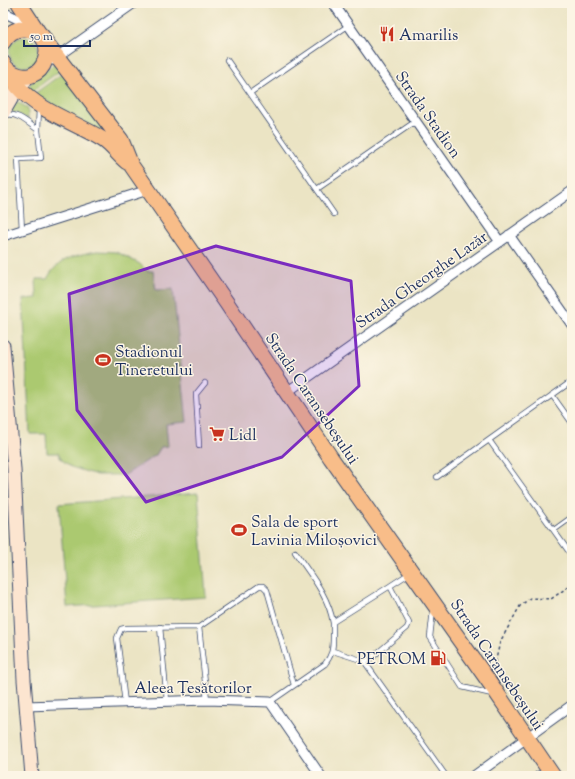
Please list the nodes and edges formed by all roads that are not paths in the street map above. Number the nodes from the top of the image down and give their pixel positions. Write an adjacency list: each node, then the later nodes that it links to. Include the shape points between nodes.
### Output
1 (19, 3): 6 (main road, Strada Caransebeșului)
2 (134, 3): 8 (street)
3 (333, 3): 5 (street, Strada Stadion)
4 (3, 12): 6 (street, via 24,22)
5 (349, 25): 13 (lane); 17 (street, Strada Stadion)
6 (39, 36): 7 (main road, via 22,29 10,34); 8 (main road, Strada Caransebeșului); 11 (main road, via 47,47 46,60)
7 (3, 42)
8 (57, 57): 11 (street); 19 (main road, Strada Caransebeșului, via 121,140)
9 (227, 60): 13 (lane)
10 (5, 66): 11 (main road, via 19,76); 12 (main road)
11 (37, 72): 12 (main road)
12 (18, 87): 14 (main road); 15 (main road)
13 (250, 93): 20 (lane)
14 (39, 105): 18 (lane); 19 (main road, via 104,140)
15 (3, 113)
16 (3, 116): 18 (lane, via 17,116)
17 (416, 121): 20 (lane); 27 (street, Strada Stadion)
18 (38, 130): 24 (lane, via 41,158 18,159)
19 (131, 165): 21 (main road, Strada Caransebeșului)
20 (317, 189): 23 (lane)
21 (148, 190): 24 (street); 32 (main road, Strada Caransebeșului)
22 (572, 191): 26 (street, Strada Gheorghe Lazăr)
23 (334, 214)
24 (22, 230): 25 (street)
25 (3, 236)
26 (509, 236): 27 (street, Strada Gheorghe Lazăr); 28 (street)
27 (500, 242): 32 (street, Strada Gheorghe Lazăr)
28 (572, 325)
29 (3, 346): 57 (main road, via 14,469)
30 (572, 380): 33 (lane)
31 (206, 383): 36 (lane, via 196,394)
32 (287, 392): 42 (main road, Strada Caransebeșului)
33 (552, 395): 34 (lane); 35 (lane)
34 (572, 423)
35 (489, 440): 37 (lane); 39 (lane)
36 (199, 446)
37 (437, 477)
38 (572, 517): 39 (lane)
39 (554, 530): 41 (lane)
40 (295, 552): 45 (lane, via 321,591)
41 (572, 556)
42 (412, 571): 43 (lane); 44 (main road, Strada Caransebeșului)
43 (390, 586): 45 (lane); 49 (lane, via 409,623 407,628 369,660)
44 (434, 602): 51 (main road, Strada Caransebeșului); 51 (lane, via 430,636 462,687)
45 (333, 622): 48 (lane)
46 (160, 627): 47 (lane); 53 (lane); 55 (lane, via 125,628 118,633)
47 (199, 627): 50 (lane, via 256,587 266,588); 52 (lane)
48 (333, 651): 49 (lane); 50 (lane, via 325,664)
49 (364, 660): 62 (lane)
50 (294, 685): 54 (lane)
51 (499, 696): 58 (main road, Strada Caransebeșului)
52 (207, 700): 53 (street, Aleea Țesătorilor); 54 (street, Aleea Țesătorilor)
53 (167, 701): 55 (street, Aleea Țesătorilor)
54 (270, 702): 61 (street, Aleea Țesătorilor)
55 (125, 703): 57 (street, Aleea Țesătorilor)
56 (572, 705): 58 (street)
57 (26, 706): 60 (main road)
58 (528, 738): 59 (main road, Strada Caransebeșului); 63 (street)
59 (548, 775)
60 (32, 776)
61 (322, 776)
62 (446, 776)
63 (474, 776)

